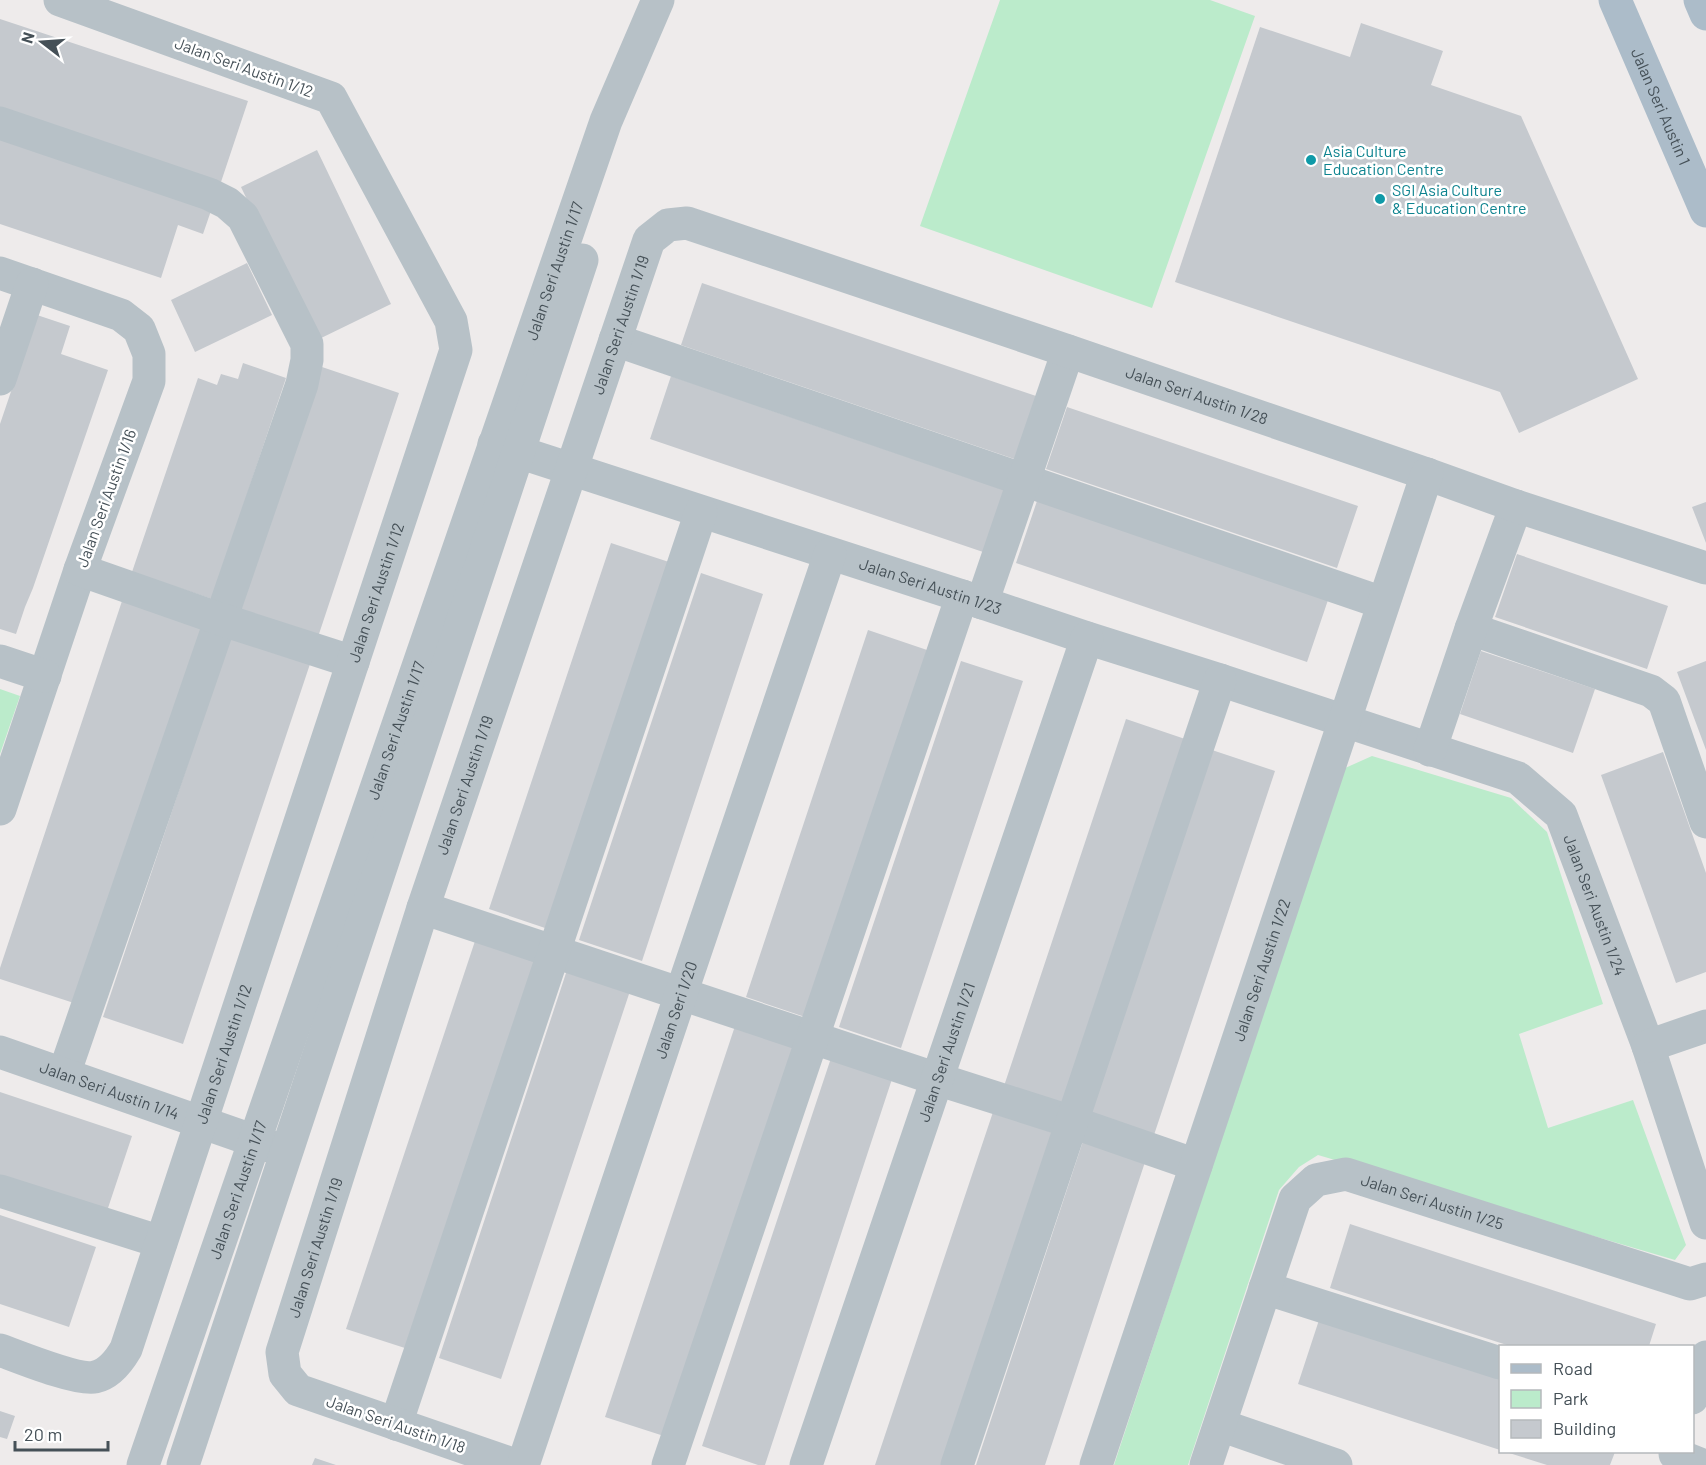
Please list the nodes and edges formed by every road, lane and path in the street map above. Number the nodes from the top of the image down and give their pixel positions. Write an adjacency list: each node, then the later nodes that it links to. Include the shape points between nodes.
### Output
1 (60, 0): 30 (street, Jalan Seri Austin 1/12, via 331,98 451,321 456,350)
2 (658, 0): 15 (street, Jalan Seri Austin 1/17, via 606,121)
3 (680, 0): 15 (street, Jalan Seri Austin 1/17, via 628,119)
4 (1615, 0): 8 (main road, Jalan Seri Austin 1)
5 (1700, 0): 6 (main road)
6 (1706, 14)
7 (0, 123): 26 (street, via 227,203 243,217 307,344 302,384)
8 (1706, 212)
9 (687, 223): 12 (street, Jalan Seri Austin 1/19, via 668,225 649,240); 13 (street, Jalan Seri Austin 1/28)
10 (0, 273): 11 (street, Jalan Seri Austin 1/16)
11 (32, 284): 14 (street); 23 (street, Jalan Seri Austin 1/16, via 121,315 139,329 149,354 149,381)
12 (615, 340): 16 (street, Jalan Seri Austin 1/19); 18 (street)
13 (1068, 351): 17 (street, Jalan Seri Austin 1/28); 18 (street)
14 (0, 379)
15 (506, 448): 16 (street, Jalan Seri Austin 1/23); 48 (street, Jalan Seri Austin 1/17); 49 (street, Jalan Seri Austin 1/17)
16 (570, 469): 20 (street, Jalan Seri Austin 1/23); 37 (street, Jalan Seri Austin 1/19)
17 (1427, 474): 19 (street, Jalan Seri Austin 1/28); 25 (street, Jalan Seri Austin 1/22)
18 (1025, 480): 24 (street); 25 (street)
19 (1516, 506): 22 (street, Jalan Seri Austin 1/28); 27 (street)
20 (700, 512): 21 (street, Jalan Seri Austin 1/23); 38 (street)
21 (830, 554): 24 (street, Jalan Seri Austin 1/23); 39 (street, Jalan Seri 1/20)
22 (1706, 568)
23 (80, 570): 26 (street); 31 (street, Jalan Seri Austin 1/16)
24 (972, 599): 28 (street, Jalan Seri Austin 1/23); 41 (street)
25 (1383, 603): 33 (street, Jalan Seri Austin 1/22)
26 (220, 619): 30 (street); 44 (street)
27 (1471, 629): 34 (street); 36 (street, via 1651,691 1664,701)
28 (1087, 638): 32 (street, Jalan Seri Austin 1/23); 45 (street, Jalan Seri Austin 1/21)
29 (0, 661): 31 (street)
30 (353, 662): 46 (street, Jalan Seri Austin 1/12)
31 (45, 676): 35 (street, Jalan Seri Austin 1/16)
32 (1220, 680): 33 (street, Jalan Seri Austin 1/23); 47 (street)
33 (1343, 722): 34 (street, Jalan Seri Austin 1/24); 50 (street, Jalan Seri Austin 1/22)
34 (1430, 750): 42 (street, Jalan Seri Austin 1/24, via 1518,778 1561,815)
35 (0, 809)
36 (1706, 822)
37 (423, 908): 38 (street); 59 (street, Jalan Seri Austin 1/19, via 282,1352)
38 (554, 952): 39 (street); 61 (street)
39 (681, 994): 41 (street); 66 (street, Jalan Seri 1/20)
40 (1706, 1026): 42 (street)
41 (813, 1037): 45 (street); 67 (street)
42 (1648, 1046): 52 (street, Jalan Seri Austin 1/24)
43 (0, 1052): 44 (street, Jalan Seri Austin 1/14)
44 (64, 1074): 46 (street, Jalan Seri Austin 1/14)
45 (938, 1079): 47 (street); 68 (street, Jalan Seri Austin 1/21)
46 (201, 1122): 48 (street, Jalan Seri Austin 1/14); 53 (street, Jalan Seri Austin 1/12)
47 (1072, 1122): 50 (street); 69 (street)
48 (254, 1141): 49 (street, Jalan Seri Austin 1/14); 63 (street, Jalan Seri Austin 1/17)
49 (285, 1152): 64 (street, Jalan Seri Austin 1/17)
50 (1196, 1165): 70 (street, Jalan Seri Austin 1/22)
51 (0, 1191): 53 (street)
52 (1706, 1223)
53 (161, 1242): 56 (street, Jalan Seri Austin 1/12, via 126,1349 108,1371 80,1378)
54 (1706, 1279): 55 (street, Jalan Seri Austin 1/25, via 1690,1284 1346,1174 1316,1180 1295,1199)
55 (1265, 1288): 58 (street); 62 (street, Jalan Seri Austin 1/25)
56 (0, 1350)
57 (1706, 1357): 60 (street)
58 (1499, 1363)
59 (285, 1374): 61 (street, Jalan Seri Austin 1/18, via 298,1390)
60 (1694, 1392)
61 (396, 1424): 65 (street, Jalan Seri Austin 1/18)
62 (1220, 1425): 71 (street, Jalan Seri Austin 1/25); 72 (street)
63 (143, 1465)
64 (183, 1465)
65 (515, 1465)
66 (523, 1465)
67 (668, 1465)
68 (806, 1465)
69 (957, 1465)
70 (1096, 1465)
71 (1206, 1465)
72 (1336, 1465)

